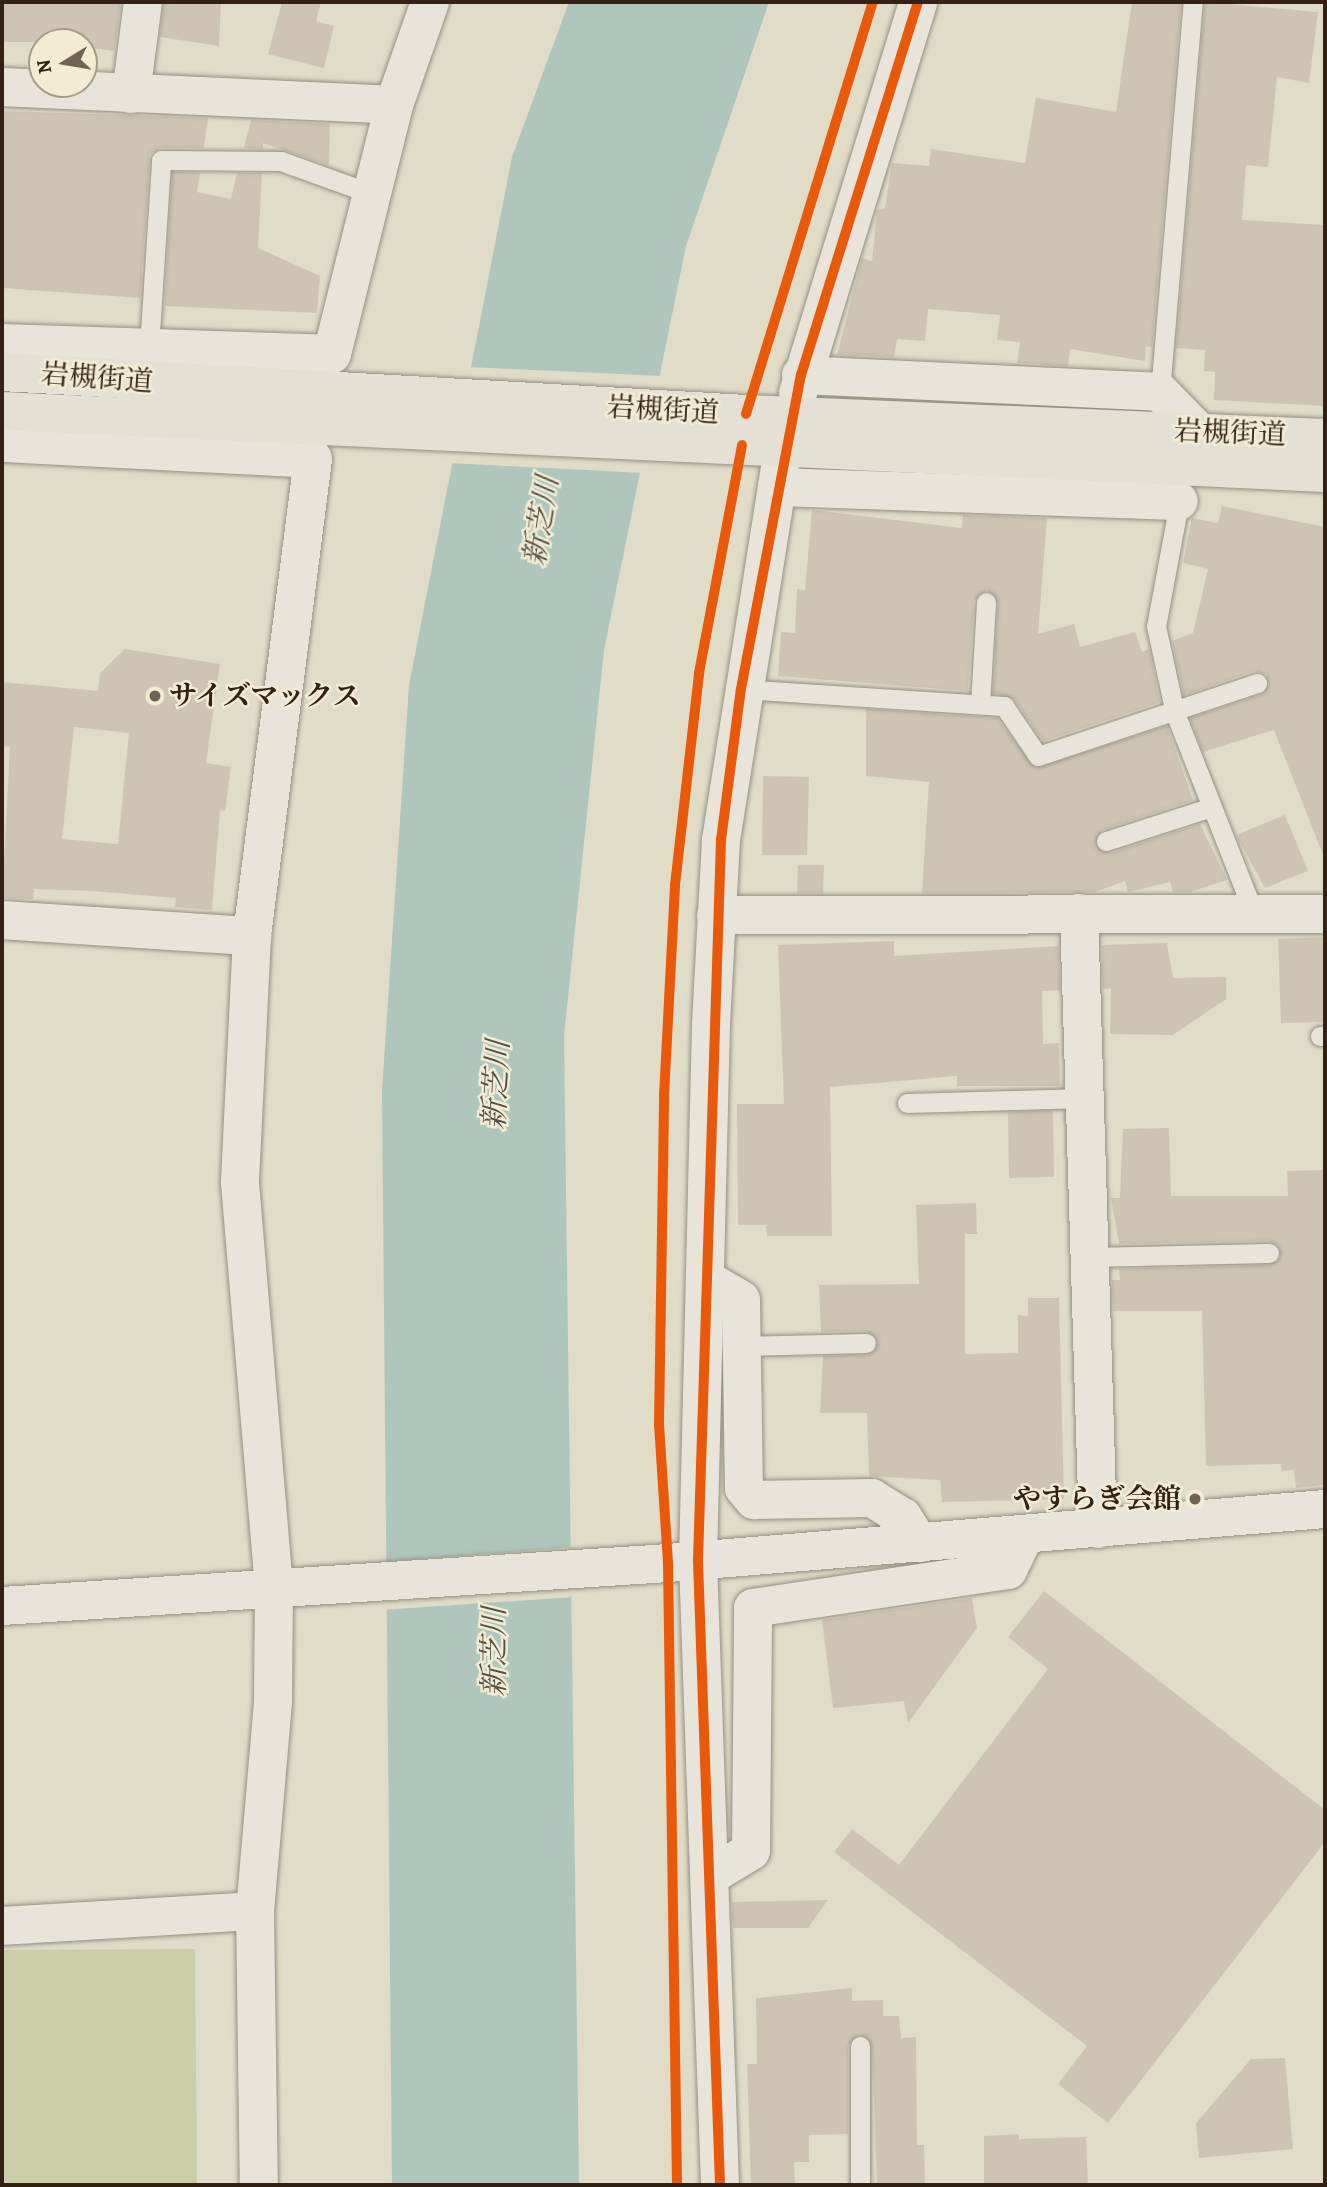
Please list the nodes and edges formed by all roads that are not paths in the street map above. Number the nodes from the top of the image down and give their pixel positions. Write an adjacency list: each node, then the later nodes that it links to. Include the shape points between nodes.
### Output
1 (144, 2): 6 (street)
2 (430, 2): 7 (street)
3 (918, 2): 12 (street, via 799,384)
4 (1193, 2): 12 (lane)
5 (2, 87): 6 (street)
6 (131, 94): 7 (street)
7 (394, 105): 8 (street)
8 (372, 194): 10 (street, via 332,354); 10 (lane, via 281,161 161,160)
9 (2, 343): 10 (street)
10 (149, 348)
11 (2, 372): 14 (highway, 岩槻街道)
12 (1160, 392): 17 (street)
13 (2, 411): 14 (highway, 岩槻街道)
14 (358, 411): 17 (highway, 岩槻街道, via 744,429)
15 (1325, 438): 17 (highway, 岩槻街道)
16 (2, 443): 31 (street, via 313,459)
17 (1188, 466): 18 (highway, 岩槻街道); 21 (street, via 778,478); 23 (lane, via 1156,626)
18 (1325, 473)
19 (986, 602): 22 (lane)
20 (1256, 683): 23 (lane)
21 (741, 689): 22 (lane); 29 (street)
22 (980, 704): 23 (lane, via 1003,706 1038,755)
23 (1175, 713): 24 (lane)
24 (1212, 807): 25 (lane); 27 (lane)
25 (1106, 841)
26 (1079, 913): 27 (street); 29 (street); 32 (street)
27 (1254, 914): 28 (street)
28 (1325, 914)
29 (716, 915): 36 (street)
30 (2, 920): 31 (street)
31 (252, 936): 44 (street, via 240,1182)
32 (1084, 1098): 33 (lane); 35 (street)
33 (907, 1103)
34 (1269, 1253): 35 (lane)
35 (1090, 1257): 40 (street)
36 (707, 1280): 38 (street, via 741,1300); 43 (street)
37 (866, 1343): 38 (lane)
38 (741, 1346): 42 (street, via 749,1494 754,1500 872,1499 903,1517)
39 (1325, 1509): 40 (street)
40 (1098, 1529): 41 (street)
41 (1025, 1535): 42 (street); 46 (street, via 1008,1570 753,1608 751,1851)
42 (919, 1543): 43 (street)
43 (683, 1561): 44 (street); 46 (street)
44 (285, 1588): 45 (street); 47 (street)
45 (2, 1606)
46 (713, 1874): 51 (street)
47 (255, 1911): 48 (street); 50 (street)
48 (2, 1926)
49 (860, 2046): 52 (lane)
50 (259, 2185)
51 (720, 2185)
52 (860, 2185)

